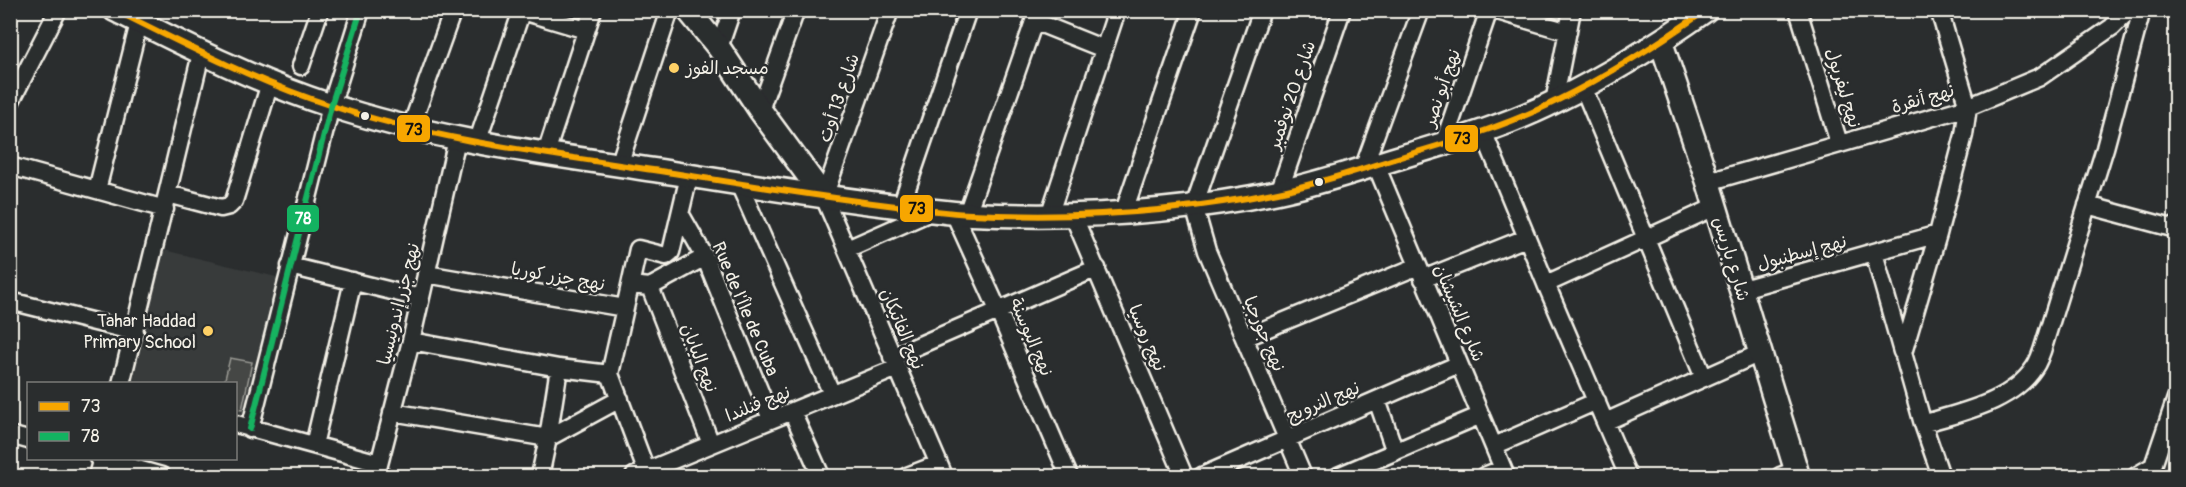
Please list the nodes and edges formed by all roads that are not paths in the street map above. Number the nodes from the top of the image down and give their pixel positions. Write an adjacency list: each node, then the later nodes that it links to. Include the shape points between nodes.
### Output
1 (58, 10): 39 (street)
2 (115, 10): 28 (street)
3 (320, 10): 35 (street)
4 (362, 10): 40 (street)
5 (453, 10): 43 (street)
6 (593, 10): 29 (street)
7 (670, 10): 49 (street)
8 (688, 10): 32 (street)
9 (732, 10): 32 (street)
10 (796, 10): 42 (street)
11 (890, 10): 57 (street, شارع 13 أوت)
12 (968, 10): 60 (street)
13 (1117, 10): 33 (street)
14 (1193, 10): 64 (street)
15 (1262, 10): 61 (street)
16 (1342, 10): 56 (street, شارع 20 نوفمبر)
17 (1421, 10): 51 (street)
18 (1490, 10): 47 (street, نهج أبو نصر)
19 (1494, 10): 30 (street)
20 (1572, 10): 30 (street)
21 (1706, 10): 31 (street)
22 (1798, 10): 46 (street, نهج ليفربول)
23 (1939, 10): 41 (street)
24 (2129, 10): 41 (street, نهج أنقرة, via 2112,27 2040,77)
25 (2142, 10): 59 (street)
26 (522, 11): 29 (street); 45 (street, نهج جزر إندونيسيا)
27 (1036, 16): 33 (street); 63 (street)
28 (139, 23): 34 (street); 55 (street)
29 (586, 30): 48 (street)
30 (1568, 32): 38 (street)
31 (1661, 42): 37 (street); 53 (street, شارع باريس)
32 (719, 48): 42 (street)
33 (1104, 49): 67 (street)
34 (201, 54): 36 (street); 58 (street)
35 (301, 66)
36 (270, 83): 40 (street); 58 (street, via 234,201 221,208)
37 (1582, 87): 38 (street); 71 (street)
38 (1554, 102): 44 (street)
39 (10, 103)
40 (331, 106): 43 (street); 75 (street)
41 (1968, 106): 46 (street, نهج أنقرة); 69 (street)
42 (760, 110): 57 (street)
43 (411, 127): 45 (street)
44 (1483, 131): 47 (street); 70 (street)
45 (467, 141): 48 (street); 78 (street, نهج جزر إندونيسيا)
46 (1839, 143): 53 (street, نهج أنقرة)
47 (1443, 145): 51 (street)
48 (546, 153): 49 (street)
49 (619, 165): 52 (street)
50 (10, 166): 55 (street)
51 (1370, 167): 56 (street); 77 (street, شارع الشيشان)
52 (690, 176): 54 (street); 65 (street)
53 (1708, 182): 62 (street, شارع باريس)
54 (739, 184): 57 (street); 99 (street)
55 (97, 190): 58 (street)
56 (1279, 192): 61 (street)
57 (824, 197): 60 (street); 72 (street, نهج الفاتيكان)
58 (166, 201): 88 (street)
59 (2087, 205): 68 (street); 109 (street, via 2036,366 2024,381 2004,395)
60 (901, 206): 63 (street)
61 (1194, 206): 64 (street); 89 (street, نهج جورجيا, via 1207,251)
62 (1715, 207): 71 (street); 83 (street, شارع باريس)
63 (952, 213): 67 (street); 72 (street); 87 (street, نهج البوسنة)
64 (1123, 214): 66 (street)
65 (681, 215): 74 (street, Rue de l'Île de Cuba); 80 (street, نهج جزر كوريا, via 669,255 638,249)
66 (1073, 215): 67 (street); 76 (street, نهج روسيا)
67 (1049, 216)
68 (2175, 229)
69 (1938, 234): 73 (street, نهج إسطنبول); 92 (street)
70 (1526, 238): 77 (street); 81 (street)
71 (1645, 239): 81 (street); 97 (street)
72 (846, 249): 93 (street, نهج الفاتيكان)
73 (1874, 254): 83 (street, نهج إسطنبول); 92 (street, نهج إسطنبول)
74 (705, 257): 82 (street); 107 (street, Rue de l'Île de Cuba)
75 (290, 266): 79 (street); 110 (street)
76 (1097, 268): 87 (street, نهج فنلندا); 133 (street, نهج روسيا)
77 (1420, 272): 89 (street); 94 (street, شارع الشيشان)
78 (426, 274): 84 (street, نهج جزر إندونيسيا); 86 (street, نهج جزر كوريا)
79 (353, 281): 84 (street); 116 (street)
80 (630, 284): 82 (street); 86 (street, نهج جزر كوريا)
81 (1546, 284): 103 (street)
82 (650, 287): 115 (street, نهج اليابان)
83 (1739, 290): 91 (street, شارع باريس)
84 (420, 298): 90 (street, نهج جزر إندونيسيا)
85 (10, 302): 88 (street)
86 (625, 308): 96 (street)
87 (998, 310): 93 (street, نهج فنلندا); 132 (street, نهج البوسنة)
88 (135, 332): 98 (street)
89 (1244, 338): 113 (street, نهج جورجيا)
90 (411, 341): 95 (street); 105 (street, نهج جزر إندونيسيا)
91 (1760, 353): 97 (street); 126 (street, شارع باريس)
92 (1903, 353): 109 (street, نهج إسطنبول)
93 (895, 362): 99 (street, نهج فنلندا); 122 (street, نهج الفاتيكان)
94 (1460, 364): 102 (street, نهج النرويج); 106 (street, شارع الشيشان)
95 (559, 368): 96 (street); 112 (street)
96 (610, 374): 101 (street)
97 (1704, 378): 108 (street)
98 (122, 382)
99 (832, 394): 104 (street, نهج فنلندا)
100 (2175, 398): 123 (street)
101 (620, 399): 112 (street); 124 (street)
102 (1377, 400): 113 (street, نهج النرويج); 118 (street)
103 (1597, 401): 108 (street); 117 (street)
104 (792, 411): 107 (street, نهج فنلندا); 130 (street)
105 (392, 412): 112 (street); 121 (street, نهج جزر إندونيسيا)
106 (1480, 415): 117 (street, شارع الشيشان); 118 (street)
107 (771, 419): 115 (street, نهج فنلندا)
108 (1605, 422): 138 (street)
109 (1923, 424): 139 (street, نهج إسطنبول)
110 (243, 427): 116 (street)
111 (10, 435): 114 (street)
112 (548, 438): 129 (street)
113 (1287, 439): 134 (street, نهج النرويج); 135 (street, نهج جورجيا)
114 (27, 440)
115 (711, 444): 124 (street, نهج فنلندا)
116 (314, 445): 121 (street)
117 (1494, 446): 125 (street, شارع الشيشان)
118 (1395, 452): 136 (street)
119 (100, 460): 127 (street)
120 (103, 460): 128 (street)
121 (377, 470)
122 (941, 470): 131 (street)
123 (2157, 471): 140 (street)
124 (640, 473)
125 (1504, 473): 137 (street)
126 (1791, 474)
127 (97, 477)
128 (162, 477)
129 (540, 477)
130 (821, 477)
131 (908, 477)
132 (1069, 477)
133 (1184, 477)
134 (1202, 477)
135 (1303, 477)
136 (1338, 477)
137 (1484, 477)
138 (1628, 477)
139 (1941, 477)
140 (2136, 477)

